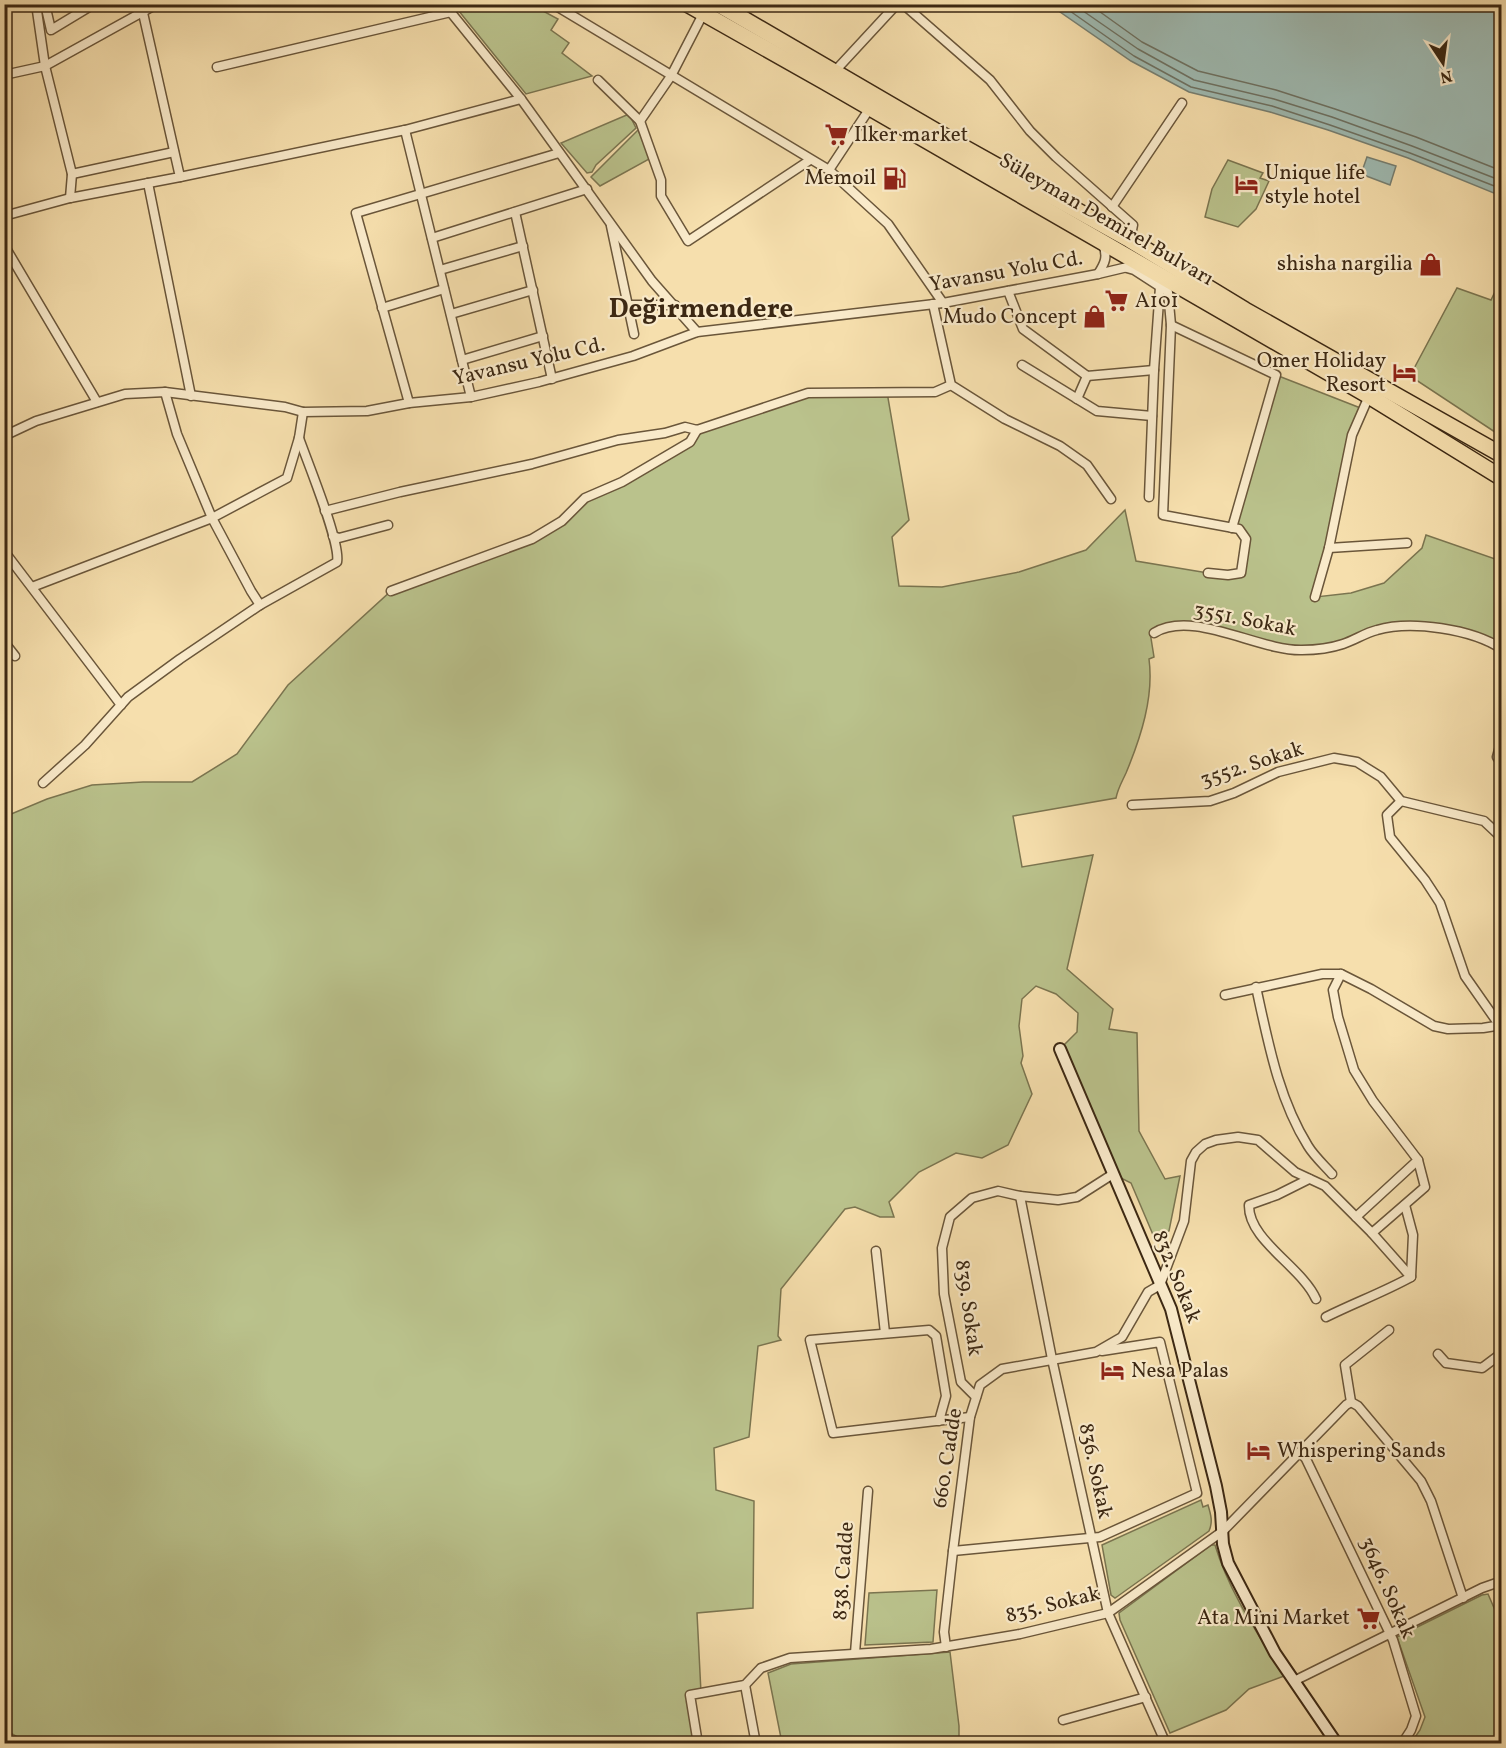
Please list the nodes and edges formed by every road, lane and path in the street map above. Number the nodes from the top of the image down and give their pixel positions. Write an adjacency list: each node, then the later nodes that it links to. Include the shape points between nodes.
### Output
1 (36, 4): 14 (street)
2 (45, 4): 3 (street, via 51,30)
3 (94, 4)
4 (157, 4): 12 (street)
5 (444, 4): 11 (street)
6 (553, 4): 18 (street)
7 (687, 4): 13 (highway, Süleyman Demirel Bulvarı)
8 (718, 4): 16 (highway, Süleyman Demirel Bulvarı)
9 (897, 4): 16 (street)
10 (903, 4): 35 (street, via 990,80 1030,131)
11 (451, 12): 15 (street); 20 (street)
12 (143, 13): 14 (street); 25 (street)
13 (703, 14): 18 (street); 22 (highway, Süleyman Demirel Bulvarı)
14 (45, 66): 17 (street); 29 (street)
15 (217, 67)
16 (835, 71): 40 (highway, Süleyman Demirel Bulvarı)
17 (4, 75)
18 (671, 76): 23 (street); 27 (street)
19 (598, 80): 23 (street)
20 (521, 99): 24 (street); 26 (street)
21 (1182, 103): 35 (street)
22 (870, 108): 28 (street); 41 (highway, Süleyman Demirel Bulvarı)
23 (640, 121): 27 (street, via 661,180 661,196 688,241)
24 (405, 130): 30 (street); 33 (street)
25 (174, 152): 29 (street); 30 (street)
26 (559, 153): 32 (street); 33 (street)
27 (810, 160): 28 (street)
28 (829, 170): 52 (street, via 888,224)
29 (72, 174): 34 (street)
30 (180, 177): 31 (street)
31 (148, 183): 34 (street); 69 (street)
32 (587, 189): 36 (street); 38 (street)
33 (422, 195): 39 (street); 56 (street, via 356,213)
34 (70, 198): 37 (street)
35 (1112, 207): 40 (street, via 1133,225)
36 (515, 212): 39 (street); 43 (street)
37 (4, 216)
38 (610, 222): 53 (street); 55 (street, via 652,281)
39 (432, 238): 46 (street)
40 (1130, 240): 80 (highway, Süleyman Demirel Bulvarı, via 1245,310)
41 (1102, 241): 44 (highway, Süleyman Demirel Bulvarı); 47 (street, via 1106,258)
42 (4, 245): 73 (street)
43 (523, 246): 46 (street); 50 (street)
44 (1140, 263): 45 (street, Yavansu Yolu Cd.); 71 (highway, Süleyman Demirel Bulvarı)
45 (1124, 268): 47 (street, Yavansu Yolu Cd.); 48 (street)
46 (440, 270): 49 (street)
47 (1098, 274): 51 (street, Yavansu Yolu Cd.)
48 (1160, 287): 58 (street, via 1168,292); 64 (street)
49 (444, 289): 56 (street); 57 (street)
50 (533, 290): 57 (street); 61 (street)
51 (1008, 291): 52 (street, Yavansu Yolu Cd.); 65 (street, via 1023,329)
52 (943, 303): 54 (street, Yavansu Yolu Cd.)
53 (628, 304): 55 (street); 60 (street)
54 (933, 304): 59 (street, Yavansu Yolu Cd.); 67 (street)
55 (675, 305): 59 (street)
56 (382, 308): 74 (street)
57 (451, 314): 62 (street)
58 (1171, 325): 87 (street, via 1163,515); 87 (street, via 1276,375)
59 (697, 332): 66 (street, Yavansu Yolu Cd., via 633,356)
60 (634, 334)
61 (543, 336): 62 (street); 66 (street)
62 (462, 360): 70 (street)
63 (1023, 365): 72 (street)
64 (1154, 370): 65 (street); 76 (street)
65 (1087, 376): 72 (street)
66 (552, 379): 70 (street, Yavansu Yolu Cd.)
67 (951, 386): 77 (street, via 935,392 808,393); 83 (street, via 1069,452 1086,465)
68 (165, 392): 69 (street, Yavansu Yolu Cd.); 73 (street, Yavansu Yolu Cd., via 125,394); 85 (street, via 177,434)
69 (190, 396): 75 (street, Yavansu Yolu Cd.)
70 (471, 396): 74 (street, Yavansu Yolu Cd.)
71 (1369, 396): 81 (highway, Süleyman Demirel Bulvarı); 90 (street, via 1352,435)
72 (1077, 399): 76 (street, via 1097,411)
73 (97, 402): 78 (street, Yavansu Yolu Cd., via 36,421)
74 (409, 403): 75 (street, Yavansu Yolu Cd., via 367,411)
75 (303, 412): 79 (street)
76 (1152, 416): 82 (street)
77 (697, 430): 84 (street, via 685,427 618,440 532,464); 94 (street, via 690,442 622,482 585,498 562,521 532,539)
78 (4, 436)
79 (299, 438): 84 (street); 85 (street, via 287,478)
80 (1502, 455)
81 (1502, 478)
82 (1149, 498)
83 (1111, 499)
84 (325, 511): 88 (street)
85 (212, 518): 93 (street); 96 (street)
86 (388, 525): 88 (street, via 339,538)
87 (1232, 528): 92 (street, via 1239,529 1246,538 1241,573)
88 (333, 536): 96 (street, via 337,562)
89 (1407, 543): 90 (street)
90 (1329, 548): 95 (street)
91 (4, 551): 93 (street)
92 (1208, 573)
93 (32, 587): 101 (street)
94 (391, 591)
95 (1315, 597)
96 (260, 605): 101 (street)
97 (1154, 633): 99 (street, 3551. Sokak, via 1162,628 1184,626 1300,650 1341,645 1378,629 1441,628 1466,633)
98 (4, 642): 100 (street)
99 (1502, 649)
100 (15, 656)
101 (121, 705): 104 (street)
102 (1502, 739): 103 (street, via 1497,757)
103 (1502, 764)
104 (43, 783)
105 (1401, 801): 106 (street, 3552. Sokak, via 1381,777 1357,762 1334,758 1278,772 1210,801); 107 (street, via 1484,821); 111 (street, via 1387,815 1390,837 1440,903 1465,976)
106 (1132, 805)
107 (1502, 838)
108 (1341, 974): 109 (street); 111 (street, via 1434,1026 1448,1029); 113 (street, via 1333,990 1354,1070)
109 (1256, 987): 110 (street); 115 (street, via 1271,1056 1289,1109 1308,1147)
110 (1225, 995)
111 (1501, 1025)
112 (1060, 1049): 114 (street, 832. Sokak)
113 (1418, 1160): 118 (street, via 1425,1186); 119 (street)
114 (1113, 1174): 117 (street, 839. Sokak, via 1077,1197 1058,1200); 123 (street, 832. Sokak)
115 (1332, 1174)
116 (1309, 1179): 119 (street, via 1325,1186); 123 (street, via 1258,1140 1227,1137 1205,1144 1191,1161 1184,1221); 124 (street, via 1249,1205 1249,1214 1256,1230 1302,1277)
117 (1020, 1196): 131 (street, 836. Sokak); 132 (street, 839. Sokak, via 998,1191 972,1198 950,1217 942,1248 944,1294 961,1382)
118 (1405, 1205): 120 (street); 122 (street, via 1413,1234)
119 (1356, 1217): 120 (street)
120 (1372, 1233): 122 (street)
121 (876, 1251): 127 (street)
122 (1411, 1276): 125 (street)
123 (1160, 1285): 128 (street, 660. Cadde, via 1148,1292 1122,1337); 138 (street, 832. Sokak, via 1172,1309 1182,1345)
124 (1316, 1299)
125 (1326, 1317)
126 (1389, 1330): 133 (street, via 1346,1365)
127 (885, 1334): 135 (street, via 929,1330 936,1336 946,1396); 135 (street, via 810,1340 833,1433)
128 (1096, 1352): 131 (street, 660. Cadde); 139 (street, via 1160,1342 1197,1493)
129 (1502, 1353): 130 (street, via 1482,1368 1446,1363)
130 (1438, 1354)
131 (1052, 1359): 132 (street, 660. Cadde, via 1002,1369 980,1385); 139 (street, 836. Sokak)
132 (976, 1397): 134 (street, 660. Cadde)
133 (1351, 1402): 136 (street, 835. Sokak); 144 (street, via 1421,1481)
134 (970, 1417): 135 (street); 142 (street, 660. Cadde)
135 (939, 1421)
136 (1300, 1452): 138 (street, 835. Sokak); 146 (street, 3646. Sokak)
137 (868, 1491): 148 (street, 838. Cadde)
138 (1223, 1531): 140 (street, 835. Sokak); 141 (street, 832. Sokak)
139 (1091, 1538): 142 (street); 145 (street, 836. Sokak)
140 (1208, 1542): 141 (street, via 1217,1540); 145 (street, 835. Sokak)
141 (1223, 1544): 149 (street, 832. Sokak, via 1255,1618)
142 (953, 1551): 147 (street, 660. Cadde, via 944,1632)
143 (1502, 1581): 144 (street)
144 (1463, 1598): 146 (street)
145 (1108, 1612): 147 (street, 835. Sokak); 151 (street, 836. Sokak)
146 (1390, 1633): 149 (street); 157 (street, 3646. Sokak, via 1416,1716)
147 (946, 1647): 148 (street, 835. Sokak)
148 (855, 1653): 150 (street, 835. Sokak, via 790,1658 761,1668)
149 (1294, 1681): 156 (street, 832. Sokak)
150 (745, 1685): 153 (street, via 690,1695); 154 (street)
151 (1146, 1697): 152 (street); 155 (street, 836. Sokak)
152 (1063, 1720)
153 (698, 1743)
154 (756, 1743)
155 (1166, 1743)
156 (1337, 1743)
157 (1402, 1743)

